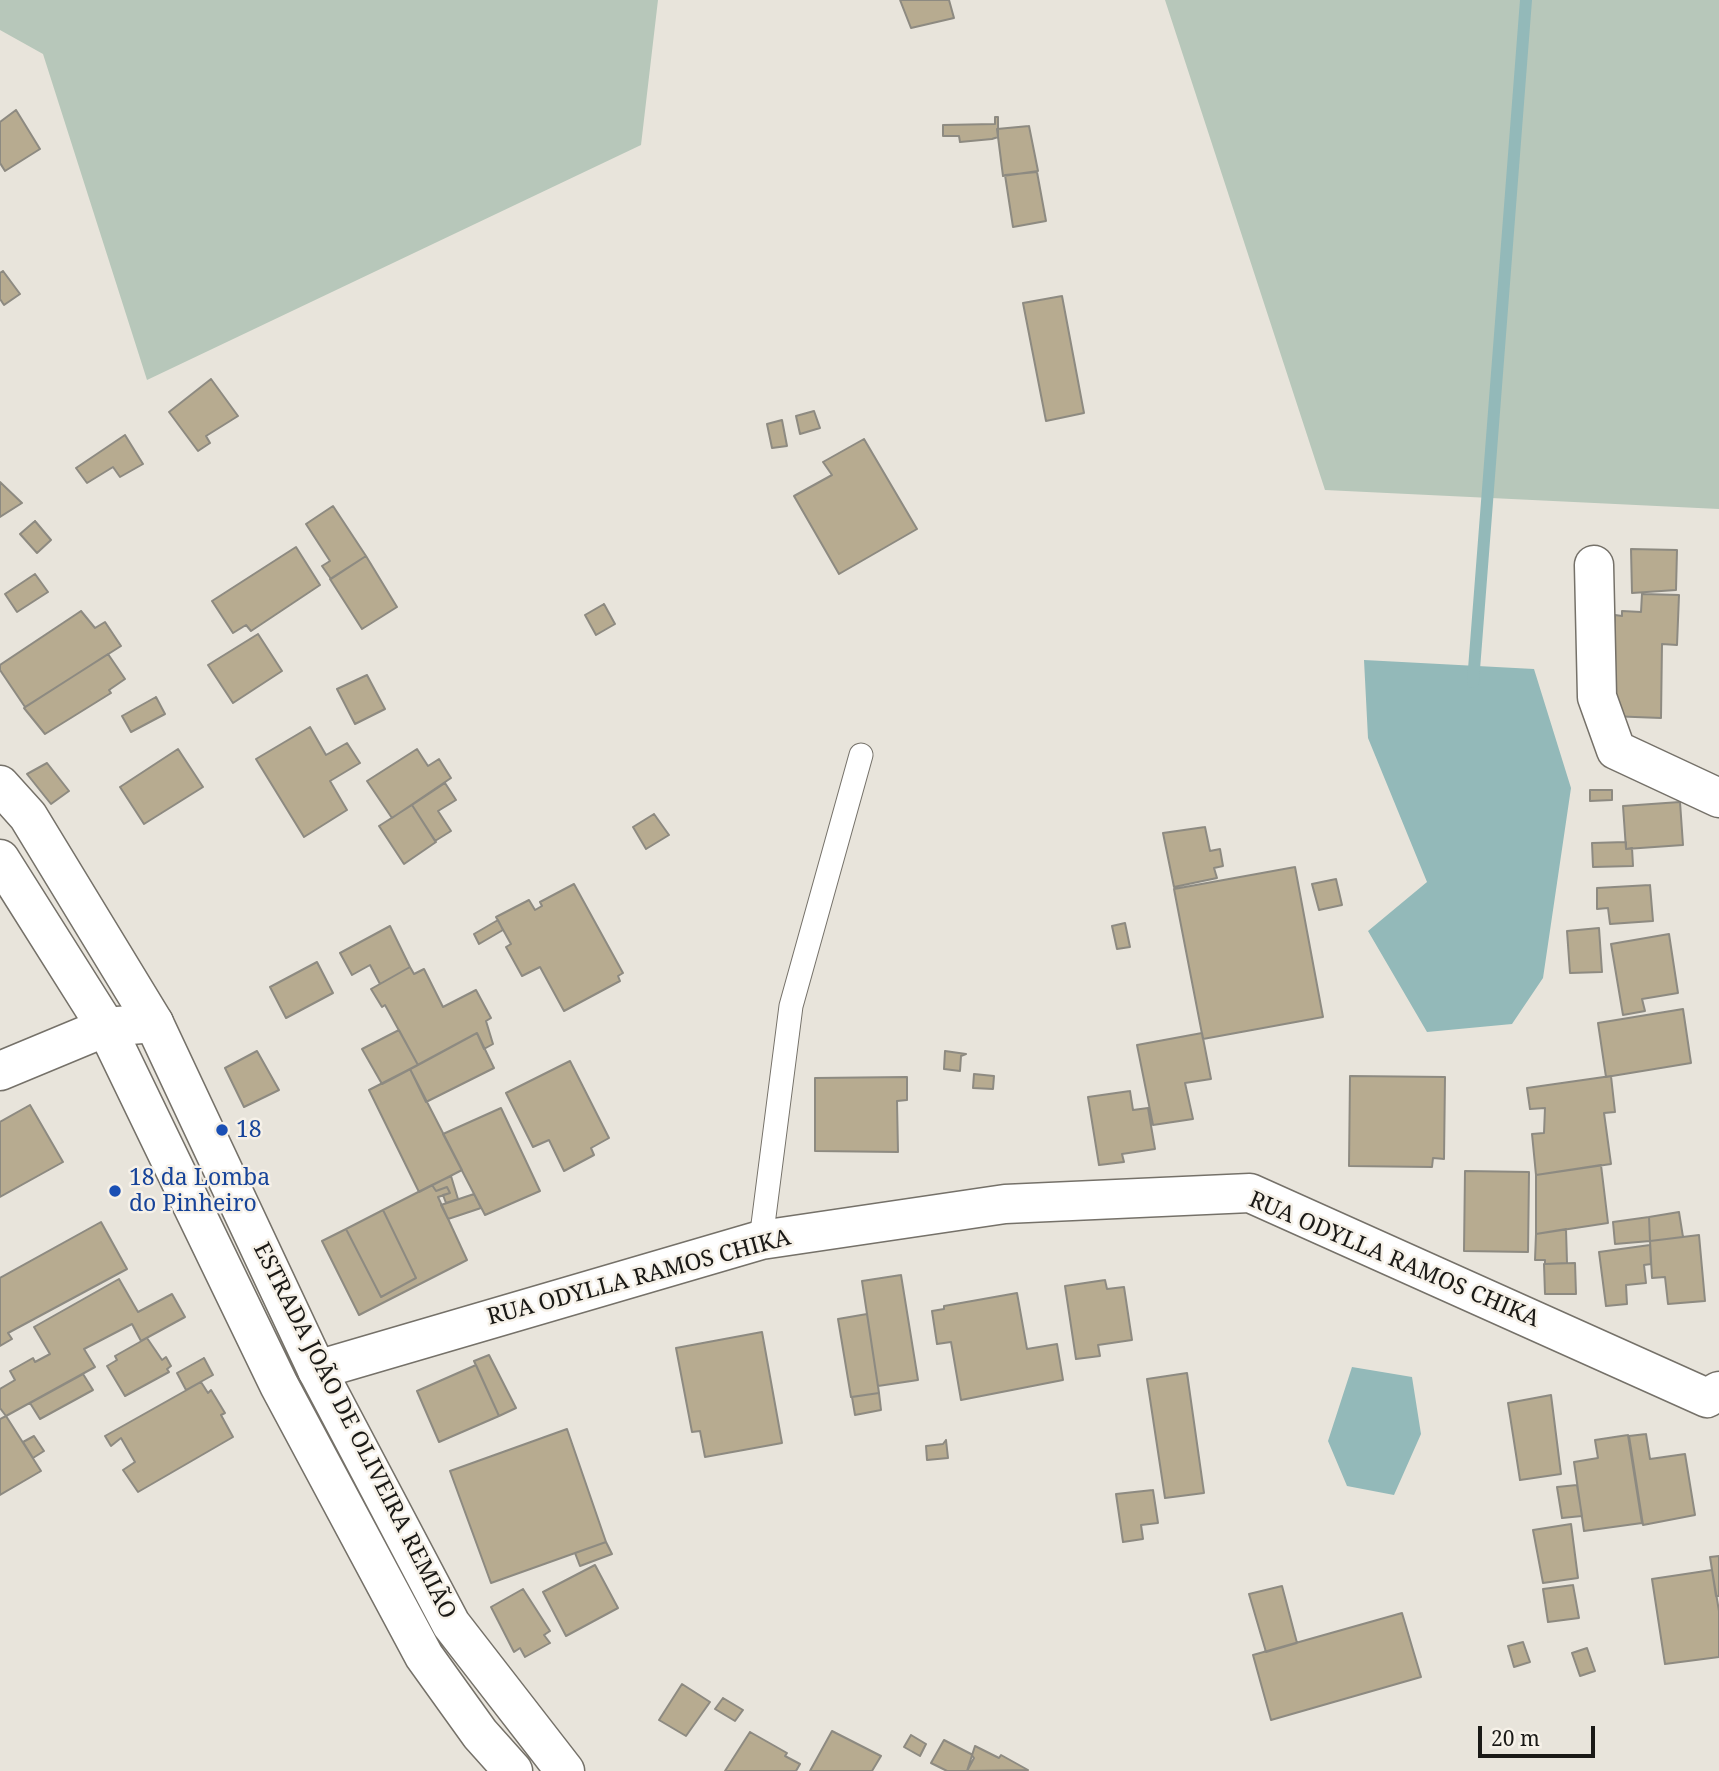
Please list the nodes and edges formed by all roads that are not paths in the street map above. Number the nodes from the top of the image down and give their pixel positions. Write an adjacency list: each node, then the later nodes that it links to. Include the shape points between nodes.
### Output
1 (1594, 565): 4 (main road, via 1597,696 1616,750)
2 (861, 755): 9 (lane, via 791,1006)
3 (0, 785): 6 (main road, ESTRADA JOÃO DE OLIVEIRA REMIÃO, via 28,816)
4 (1719, 798)
5 (0, 859): 7 (main road, ESTRADA JOÃO DE OLIVEIRA REMIÃO)
6 (154, 1023): 7 (main road); 10 (main road, ESTRADA JOÃO DE OLIVEIRA REMIÃO)
7 (106, 1027): 8 (main road); 12 (main road, ESTRADA JOÃO DE OLIVEIRA REMIÃO, via 279,1385 424,1656)
8 (0, 1071)
9 (761, 1240): 10 (main road, RUA ODYLLA RAMOS CHIKA); 11 (main road, RUA ODYLLA RAMOS CHIKA, via 1005,1204 1250,1194 1707,1398)
10 (317, 1370): 13 (main road, ESTRADA JOÃO DE OLIVEIRA REMIÃO, via 451,1624)
11 (1719, 1391)
12 (513, 1771)
13 (565, 1771)

